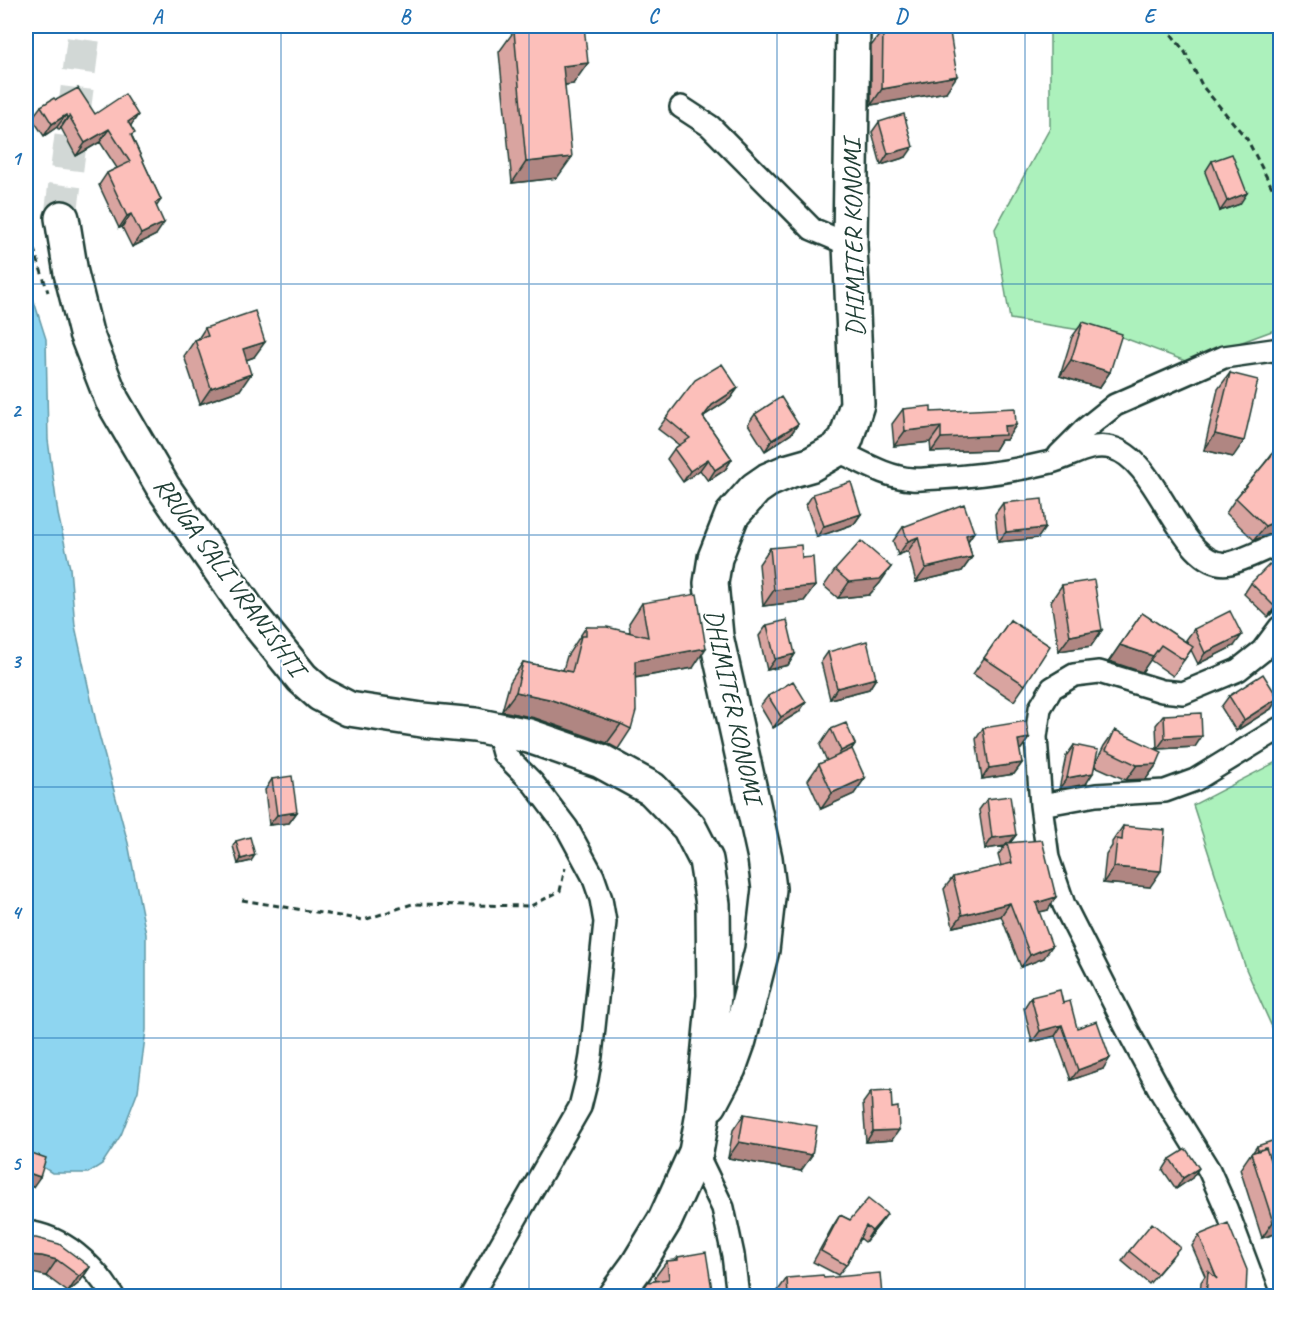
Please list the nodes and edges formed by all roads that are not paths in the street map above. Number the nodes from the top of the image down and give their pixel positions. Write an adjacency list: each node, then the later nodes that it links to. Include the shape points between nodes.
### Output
1 (853, 26): 4 (main road, DHIMITER KONOMI)
2 (681, 107): 4 (street, via 710,126 812,229)
3 (62, 218): 11 (main road, RRUGA SALI VRANISHTI, via 86,333 112,400 163,487 252,616 302,678 320,694 349,709)
4 (850, 245): 6 (main road, DHIMITER KONOMI, via 857,404 846,439)
5 (1281, 350): 7 (street, via 1224,357 1115,405)
6 (836, 450): 7 (street, via 886,473 911,479 975,476); 13 (main road, DHIMITER KONOMI, via 755,489 732,515 715,558 711,583 716,636 769,889 762,950 739,1040)
7 (1053, 462): 8 (street, via 1086,448 1112,448 1132,460 1148,477 1194,549 1210,561 1228,563)
8 (1281, 543)
9 (1281, 627): 12 (street, via 1262,651 1238,670 1183,693 1162,691 1099,672 1074,675 1052,688 1040,708 1036,737)
10 (1281, 728): 12 (street, via 1195,780 1165,791 1096,795)
11 (502, 730): 13 (main road, RRUGA SALI VRANISHTI, via 601,761 652,789 689,827 706,860 713,904 714,996); 17 (street, via 503,753 533,783 567,828 593,876 605,922 587,1079 580,1107)
12 (1041, 805): 20 (street, via 1048,858 1064,905 1162,1094 1209,1170)
13 (702, 1119): 14 (main road, RRUGA SALI VRANISHTI)
14 (696, 1152): 18 (main road, RRUGA SALI VRANISHTI, via 665,1220); 19 (street, via 723,1208)
15 (26, 1232): 16 (street, via 48,1236 72,1251 93,1269)
16 (113, 1296)
17 (471, 1296)
18 (615, 1296)
19 (738, 1296)
20 (1259, 1296)

